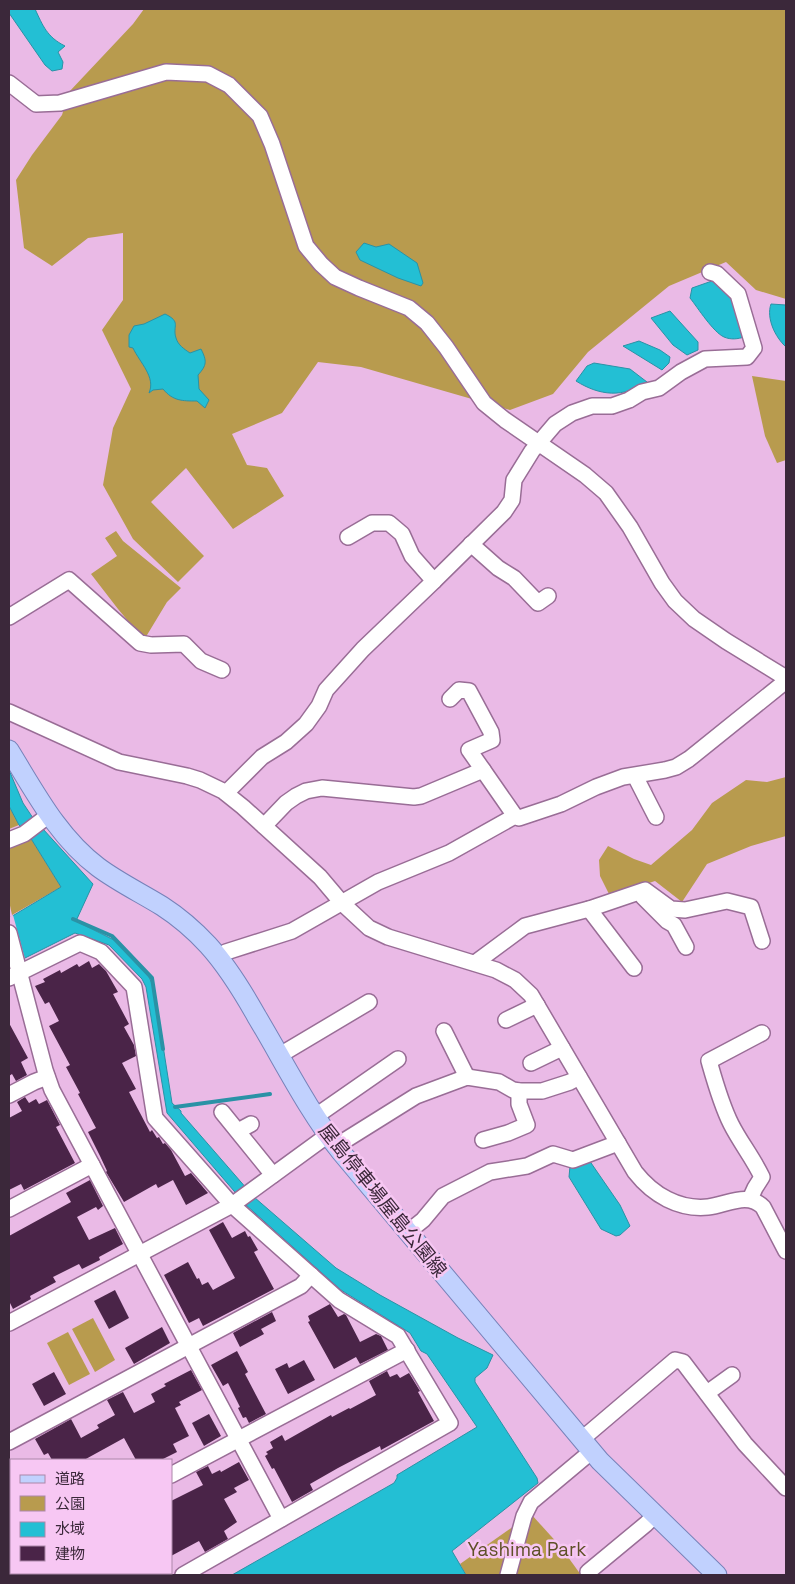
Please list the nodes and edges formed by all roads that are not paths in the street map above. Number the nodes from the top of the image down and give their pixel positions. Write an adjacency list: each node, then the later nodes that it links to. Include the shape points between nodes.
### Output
1 (9, 83): 3 (street, via 36,104 60,103 166,72 208,74 229,85 260,116 306,246 321,264 336,277 409,308 427,323 446,347 484,403)
2 (710, 272): 3 (street, via 738,294 754,348 747,357 704,359 659,388 612,406 592,406 572,413 555,424)
3 (539, 443): 5 (street, via 514,480 512,500 504,512); 10 (street, via 606,493 662,583 694,619)
4 (348, 537): 6 (street, via 372,523 389,523 402,534 412,556)
5 (470, 544): 6 (street); 7 (street, via 514,578 538,604)
6 (434, 581): 16 (street, via 363,649 326,690 306,724 262,757)
7 (548, 596)
8 (9, 617): 9 (street, via 69,580 140,643 184,644 201,661)
9 (222, 670)
10 (786, 679): 15 (street, via 676,767)
11 (450, 699): 14 (street, via 459,690 469,691 491,732 492,740 469,750)
12 (9, 712): 16 (street, via 119,762 187,776)
13 (9, 750): 19 (main road, 屋島停車場屋島公園線)
14 (484, 770): 17 (street); 20 (street, via 414,797 322,788 306,791 286,804)
15 (635, 776): 17 (street, via 623,777 519,818); 18 (street)
16 (226, 793): 20 (street)
17 (515, 816): 23 (street, via 449,853 392,875)
18 (656, 816)
19 (44, 818): 21 (street, via 24,834); 28 (main road, 屋島停車場屋島公園線, via 96,866 179,918)
20 (264, 826): 23 (street, via 320,877)
21 (9, 840)
22 (638, 892): 24 (street); 26 (street, via 645,890 671,909 685,910 727,901 751,907); 27 (street, via 674,925)
23 (342, 903): 28 (street, via 292,931 226,952); 29 (street, via 378,933)
24 (589, 909): 29 (street, via 525,926); 30 (street)
25 (9, 933): 31 (street)
26 (762, 941)
27 (686, 947)
28 (219, 958): 38 (main road, 屋島停車場屋島公園線)
29 (475, 963): 33 (street, via 515,980)
30 (634, 968)
31 (15, 971): 41 (street); 56 (street, via 80,942 101,952 134,987 155,1118)
32 (368, 1002): 38 (street)
33 (537, 1005): 34 (street); 37 (street)
34 (506, 1020)
35 (444, 1031): 42 (street)
36 (762, 1033): 55 (street, via 709,1061 731,1124 762,1177)
37 (562, 1048): 40 (street); 43 (street)
38 (280, 1055): 47 (main road, 屋島停車場屋島公園線)
39 (398, 1060): 47 (street)
40 (531, 1063)
41 (47, 1077): 45 (street); 53 (street)
42 (467, 1077): 44 (street, via 499,1082); 51 (street, via 416,1096 346,1139)
43 (579, 1077): 44 (street, via 542,1091); 52 (street)
44 (518, 1091): 50 (street, via 526,1126)
45 (9, 1095)
46 (222, 1112): 49 (street)
47 (316, 1116): 51 (main road, 屋島停車場屋島公園線)
48 (251, 1124): 49 (street)
49 (238, 1131): 54 (street)
50 (483, 1140)
51 (332, 1141): 54 (street); 59 (main road, 屋島停車場屋島公園線)
52 (618, 1143): 55 (street, via 643,1181 673,1202 708,1207); 59 (street, via 573,1160 553,1154 527,1166 490,1172 443,1196)
53 (92, 1165): 57 (street); 61 (street)
54 (273, 1175): 56 (street)
55 (750, 1199): 58 (street, via 763,1207)
56 (236, 1202): 61 (street); 62 (street)
57 (9, 1209)
58 (781, 1230): 60 (street)
59 (408, 1232): 70 (main road, 屋島停車場屋島公園線)
60 (786, 1251)
61 (140, 1254): 63 (street); 64 (street)
62 (311, 1275): 64 (street, via 301,1286); 65 (street, via 346,1305 398,1336)
63 (9, 1323)
64 (189, 1346): 68 (street); 69 (street)
65 (406, 1350): 68 (street); 74 (street, via 450,1423)
66 (732, 1375): 67 (street)
67 (707, 1394): 70 (street, via 684,1362 675,1360); 72 (street, via 745,1444)
68 (238, 1439): 71 (street); 74 (street)
69 (9, 1442)
70 (587, 1445): 73 (main road, 屋島停車場屋島公園線); 78 (street, via 531,1502)
71 (172, 1474)
72 (786, 1488)
73 (656, 1515): 75 (street); 76 (main road, 屋島停車場屋島公園線)
74 (281, 1519): 77 (street)
75 (588, 1572)
76 (714, 1574)
77 (183, 1575)
78 (508, 1575)

